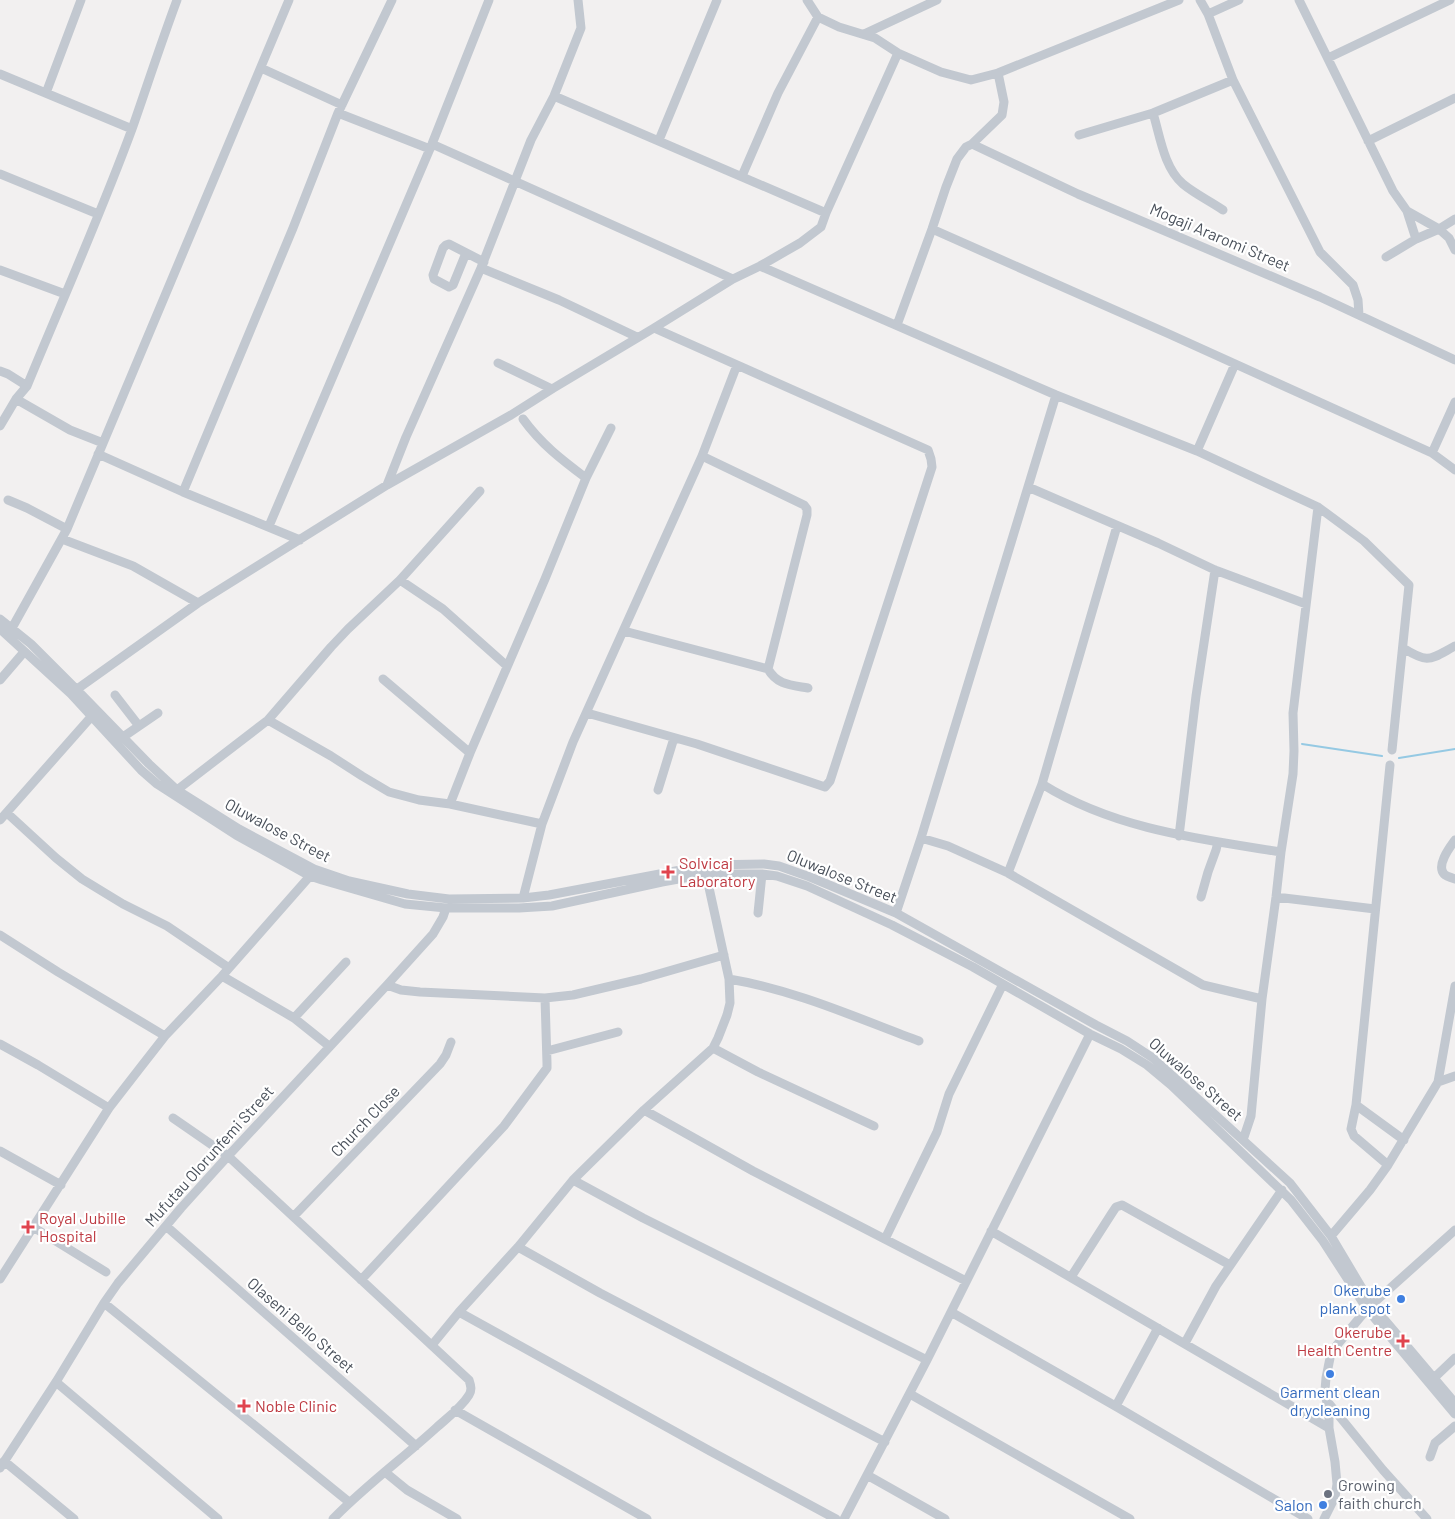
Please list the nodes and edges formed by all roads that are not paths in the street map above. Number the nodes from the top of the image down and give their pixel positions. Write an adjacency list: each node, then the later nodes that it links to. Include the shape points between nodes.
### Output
1 (81, 0): 24 (street)
2 (177, 0): 29 (street)
3 (289, 0): 20 (street)
4 (392, 0): 27 (street)
5 (489, 0): 34 (street)
6 (578, 0): 25 (street, via 581,28)
7 (717, 0): 31 (street)
8 (807, 0): 16 (street)
9 (936, 0): 17 (street)
10 (1179, 0): 21 (street)
11 (1200, 0): 15 (street)
12 (1239, 0): 15 (street)
13 (1299, 0): 19 (street)
14 (1450, 0): 19 (street)
15 (1208, 14): 23 (street)
16 (818, 16): 17 (street, via 839,27); 36 (street, via 778,93)
17 (864, 34): 18 (street)
18 (898, 53): 21 (street, via 941,72 971,80); 40 (street)
19 (1328, 58): 32 (street)
20 (261, 68): 27 (street); 71 (street)
21 (998, 73): 33 (street, via 1004,102 1002,115)
22 (0, 74): 24 (street)
23 (1233, 80): 28 (street); 54 (street, via 1320,252 1353,284)
24 (46, 93): 29 (street)
25 (554, 96): 31 (street); 37 (street, via 531,140)
26 (1455, 98): 32 (street)
27 (340, 109): 34 (street); 81 (street)
28 (1153, 113): 30 (street); 38 (street, via 1167,162 1174,174 1182,184)
29 (132, 130): 41 (street)
30 (1079, 136)
31 (659, 140): 36 (street)
32 (1368, 141): 39 (street, via 1393,191)
33 (972, 144): 43 (street, via 958,159); 54 (street, Mogaji Araromi Street, via 1078,194)
34 (431, 146): 37 (street); 84 (street)
35 (0, 174): 41 (street)
36 (742, 176): 40 (street)
37 (515, 181): 49 (street); 52 (street)
38 (1223, 210)
39 (1408, 211): 44 (street); 45 (street)
40 (826, 213): 50 (street, via 821,228)
41 (98, 214): 53 (street)
42 (1455, 219): 44 (street)
43 (932, 229): 55 (street); 60 (street)
44 (1439, 229): 45 (street); 46 (street)
45 (1416, 239): 48 (street)
46 (1455, 250)
47 (466, 253): 47 (street, via 446,244 434,278 446,286 452,285); 49 (street)
48 (1386, 257)
49 (483, 265): 57 (street); 78 (street)
50 (760, 266): 52 (street); 55 (street)
51 (0, 270): 53 (street)
52 (733, 279): 56 (street)
53 (65, 294): 63 (street)
54 (1359, 315): 58 (street, Mogaji Araromi Street)
55 (897, 325): 65 (street)
56 (654, 328): 57 (street); 61 (street)
57 (637, 337): 64 (street)
58 (1455, 360)
59 (498, 363): 64 (street)
60 (1235, 364): 72 (street); 73 (street)
61 (737, 366): 75 (street); 113 (street, via 928,450 932,468 828,785 825,787)
62 (0, 371): 63 (street)
63 (27, 386): 66 (street)
64 (552, 389): 78 (street)
65 (1056, 395): 72 (street); 79 (street)
66 (16, 399): 69 (street); 71 (street, via 70,430)
67 (1455, 402): 73 (street)
68 (523, 419): 77 (street, via 546,446)
69 (0, 426)
70 (611, 428): 77 (street)
71 (103, 442): 74 (street)
72 (1197, 451): 83 (street)
73 (1432, 453): 76 (street)
74 (98, 454): 81 (street); 86 (street)
75 (702, 456): 96 (street); 101 (street, via 806,509)
76 (1455, 470)
77 (586, 478): 100 (street)
78 (387, 485): 88 (street)
79 (1028, 487): 85 (street); 125 (street)
80 (480, 491): 90 (street)
81 (183, 492): 84 (street)
82 (8, 500): 86 (street)
83 (1318, 507): 92 (street); 98 (street, via 1364,541 1409,585)
84 (269, 526): 88 (street)
85 (1118, 526): 89 (street); 117 (street)
86 (67, 529): 87 (street)
87 (62, 539): 91 (street, via 133,566); 94 (street)
88 (300, 540): 91 (street)
89 (1215, 570): 92 (street); 124 (street)
90 (400, 580): 100 (street, via 442,609); 110 (street, via 331,647)
91 (198, 603): 105 (street)
92 (1306, 604): 128 (street, via 1293,713 1293,774)
93 (0, 619): 94 (street, Oluwalose Street)
94 (12, 628): 105 (street, Oluwalose Street, via 31,644)
95 (0, 629): 99 (street, Oluwalose Street)
96 (624, 631): 101 (street); 107 (street)
97 (1455, 646): 98 (street, via 1428,659)
98 (1403, 648): 114 (street)
99 (24, 652): 103 (street); 105 (street, Oluwalose Street)
100 (507, 666): 115 (street)
101 (768, 669): 104 (street, via 773,678)
102 (383, 679): 115 (street)
103 (0, 680)
104 (808, 688)
105 (74, 692): 109 (street, Oluwalose Street); 112 (street, Oluwalose Street)
106 (115, 695): 111 (street)
107 (587, 713): 113 (street); 123 (street)
108 (158, 714): 111 (street)
109 (91, 716): 121 (street); 132 (street, Oluwalose Street, via 157,784)
110 (268, 720): 118 (street); 120 (street, via 389,792)
111 (138, 726): 112 (street)
112 (123, 737): 118 (street, Oluwalose Street)
113 (674, 738): 119 (street)
114 (1392, 750)
115 (470, 753): 120 (street)
116 (1390, 765): 138 (street)
117 (1042, 784): 124 (street, via 1085,807); 129 (street)
118 (177, 790): 135 (street, Oluwalose Street, via 239,829 314,869 349,882 449,899)
119 (658, 790)
120 (450, 804): 123 (street)
121 (7, 813): 122 (street); 144 (street, via 82,879 167,926)
122 (0, 820)
123 (542, 824): 135 (street)
124 (1180, 836): 127 (street)
125 (921, 838): 129 (street, via 948,846); 140 (street)
126 (1455, 840): 133 (street, via 1443,859 1442,870)
127 (1218, 842): 128 (street); 134 (street)
128 (1280, 852): 136 (street)
129 (1008, 873): 152 (street, via 1203,985)
130 (706, 874): 131 (street, Oluwalose Street); 137 (street, Oluwalose Street, via 552,906); 142 (street)
131 (762, 874): 139 (street); 148 (street, Oluwalose Street, via 807,886 884,921)
132 (310, 876): 137 (street, Oluwalose Street, via 406,904); 144 (street)
133 (1455, 879)
134 (1202, 897)
135 (523, 898): 140 (street, Oluwalose Street, via 706,865 764,864 810,877)
136 (1276, 898): 138 (street); 152 (street)
137 (446, 908): 147 (street, Mufutau Olorunfemi Street, via 444,917 432,934)
138 (1375, 909): 165 (street)
139 (758, 913)
140 (896, 914): 150 (street, Oluwalose Street)
141 (0, 935): 156 (street)
142 (724, 956): 146 (street); 151 (street, via 573,995)
143 (346, 962): 153 (street)
144 (229, 968): 145 (street)
145 (222, 976): 153 (street); 156 (street)
146 (729, 979): 157 (street, via 805,998); 161 (street, via 730,1003 721,1033)
147 (387, 985): 151 (street, via 420,992); 160 (street, Mufutau Olorunfemi Street)
148 (1004, 985): 150 (street, Oluwalose Street); 184 (street, via 949,1094 937,1132)
149 (1455, 986): 164 (street)
150 (1031, 994): 155 (street, Oluwalose Street); 170 (street, Oluwalose Street, via 1127,1041 1153,1058)
151 (545, 998): 162 (street)
152 (1262, 999): 170 (street, via 1252,1116)
153 (294, 1018): 160 (street)
154 (618, 1032): 162 (street)
155 (1090, 1034): 177 (street, Oluwalose Street, via 1147,1065); 182 (street)
156 (165, 1036): 166 (street)
157 (919, 1041)
158 (451, 1042): 178 (street, Church Close, via 440,1064)
159 (0, 1044): 166 (street)
160 (329, 1046): 173 (street, Mufutau Olorunfemi Street)
161 (712, 1048): 167 (street); 169 (street)
162 (547, 1051): 190 (street, via 547,1068 504,1126)
163 (1455, 1076): 164 (street)
164 (1438, 1082): 171 (street)
165 (1356, 1105): 171 (street); 174 (street, via 1352,1133)
166 (109, 1108): 176 (street)
167 (644, 1110): 175 (street); 184 (street)
168 (173, 1118): 173 (street)
169 (874, 1126)
170 (1243, 1140): 183 (street, Oluwalose Street, via 1290,1183)
171 (1404, 1140): 174 (street)
172 (0, 1151): 176 (street)
173 (228, 1156): 178 (street); 179 (street, Mufutau Olorunfemi Street)
174 (1388, 1165): 183 (street)
175 (573, 1180): 185 (street); 200 (street)
176 (61, 1185): 180 (street)
177 (1282, 1190): 186 (street); 193 (street, Oluwalose Street)
178 (294, 1216): 190 (street)
179 (166, 1226): 192 (street, Mufutau Olorunfemi Street); 212 (street, Olaseni Bello Street)
180 (33, 1228): 187 (street); 189 (street)
181 (1455, 1230): 193 (street)
182 (991, 1231): 188 (street); 191 (street)
183 (1330, 1236): 193 (street, Oluwalose Street)
184 (885, 1239): 191 (street)
185 (518, 1247): 194 (street); 211 (street)
186 (1230, 1265): 188 (street, via 1122,1205 1116,1207); 197 (street)
187 (106, 1272)
188 (1071, 1277): 196 (street)
189 (0, 1279)
190 (361, 1280): 198 (street)
191 (966, 1281): 195 (street)
192 (104, 1303): 202 (street, Mufutau Olorunfemi Street); 217 (street)
193 (1370, 1307): 201 (street, Oluwalose Street); 204 (street, via 1331,1354 1326,1378); 208 (street, Oluwalose Street)
194 (458, 1312): 198 (street); 223 (street)
195 (951, 1312): 200 (street); 206 (street)
196 (1158, 1328): 197 (street); 206 (street)
197 (1185, 1343): 210 (street)
198 (432, 1344): 207 (street, via 469,1380 471,1389 468,1396)
199 (1455, 1358): 201 (street)
200 (927, 1360): 203 (street)
201 (1434, 1378): 205 (street, Oluwalose Street)
202 (56, 1382): 214 (street, Mufutau Olorunfemi Street); 219 (street)
203 (910, 1394): 211 (street); 226 (street)
204 (1327, 1401): 210 (street); 229 (street)
205 (1455, 1403)
206 (1117, 1407): 227 (street)
207 (455, 1410): 212 (street); 222 (street)
208 (1455, 1414)
209 (1455, 1426): 213 (street, via 1435,1443)
210 (1329, 1428): 228 (street, via 1337,1484 1335,1497)
211 (885, 1442): 216 (street)
212 (416, 1446): 215 (street)
213 (1430, 1457)
214 (2, 1464): 218 (street)
215 (385, 1472): 217 (street); 221 (street, via 407,1490)
216 (867, 1475): 224 (street); 225 (street)
217 (349, 1502): 220 (street)
218 (74, 1519)
219 (218, 1519)
220 (333, 1519)
221 (457, 1519)
222 (646, 1519)
223 (836, 1519)
224 (844, 1519)
225 (945, 1519)
226 (1130, 1519)
227 (1308, 1519)
228 (1324, 1519)
229 (1427, 1519)

